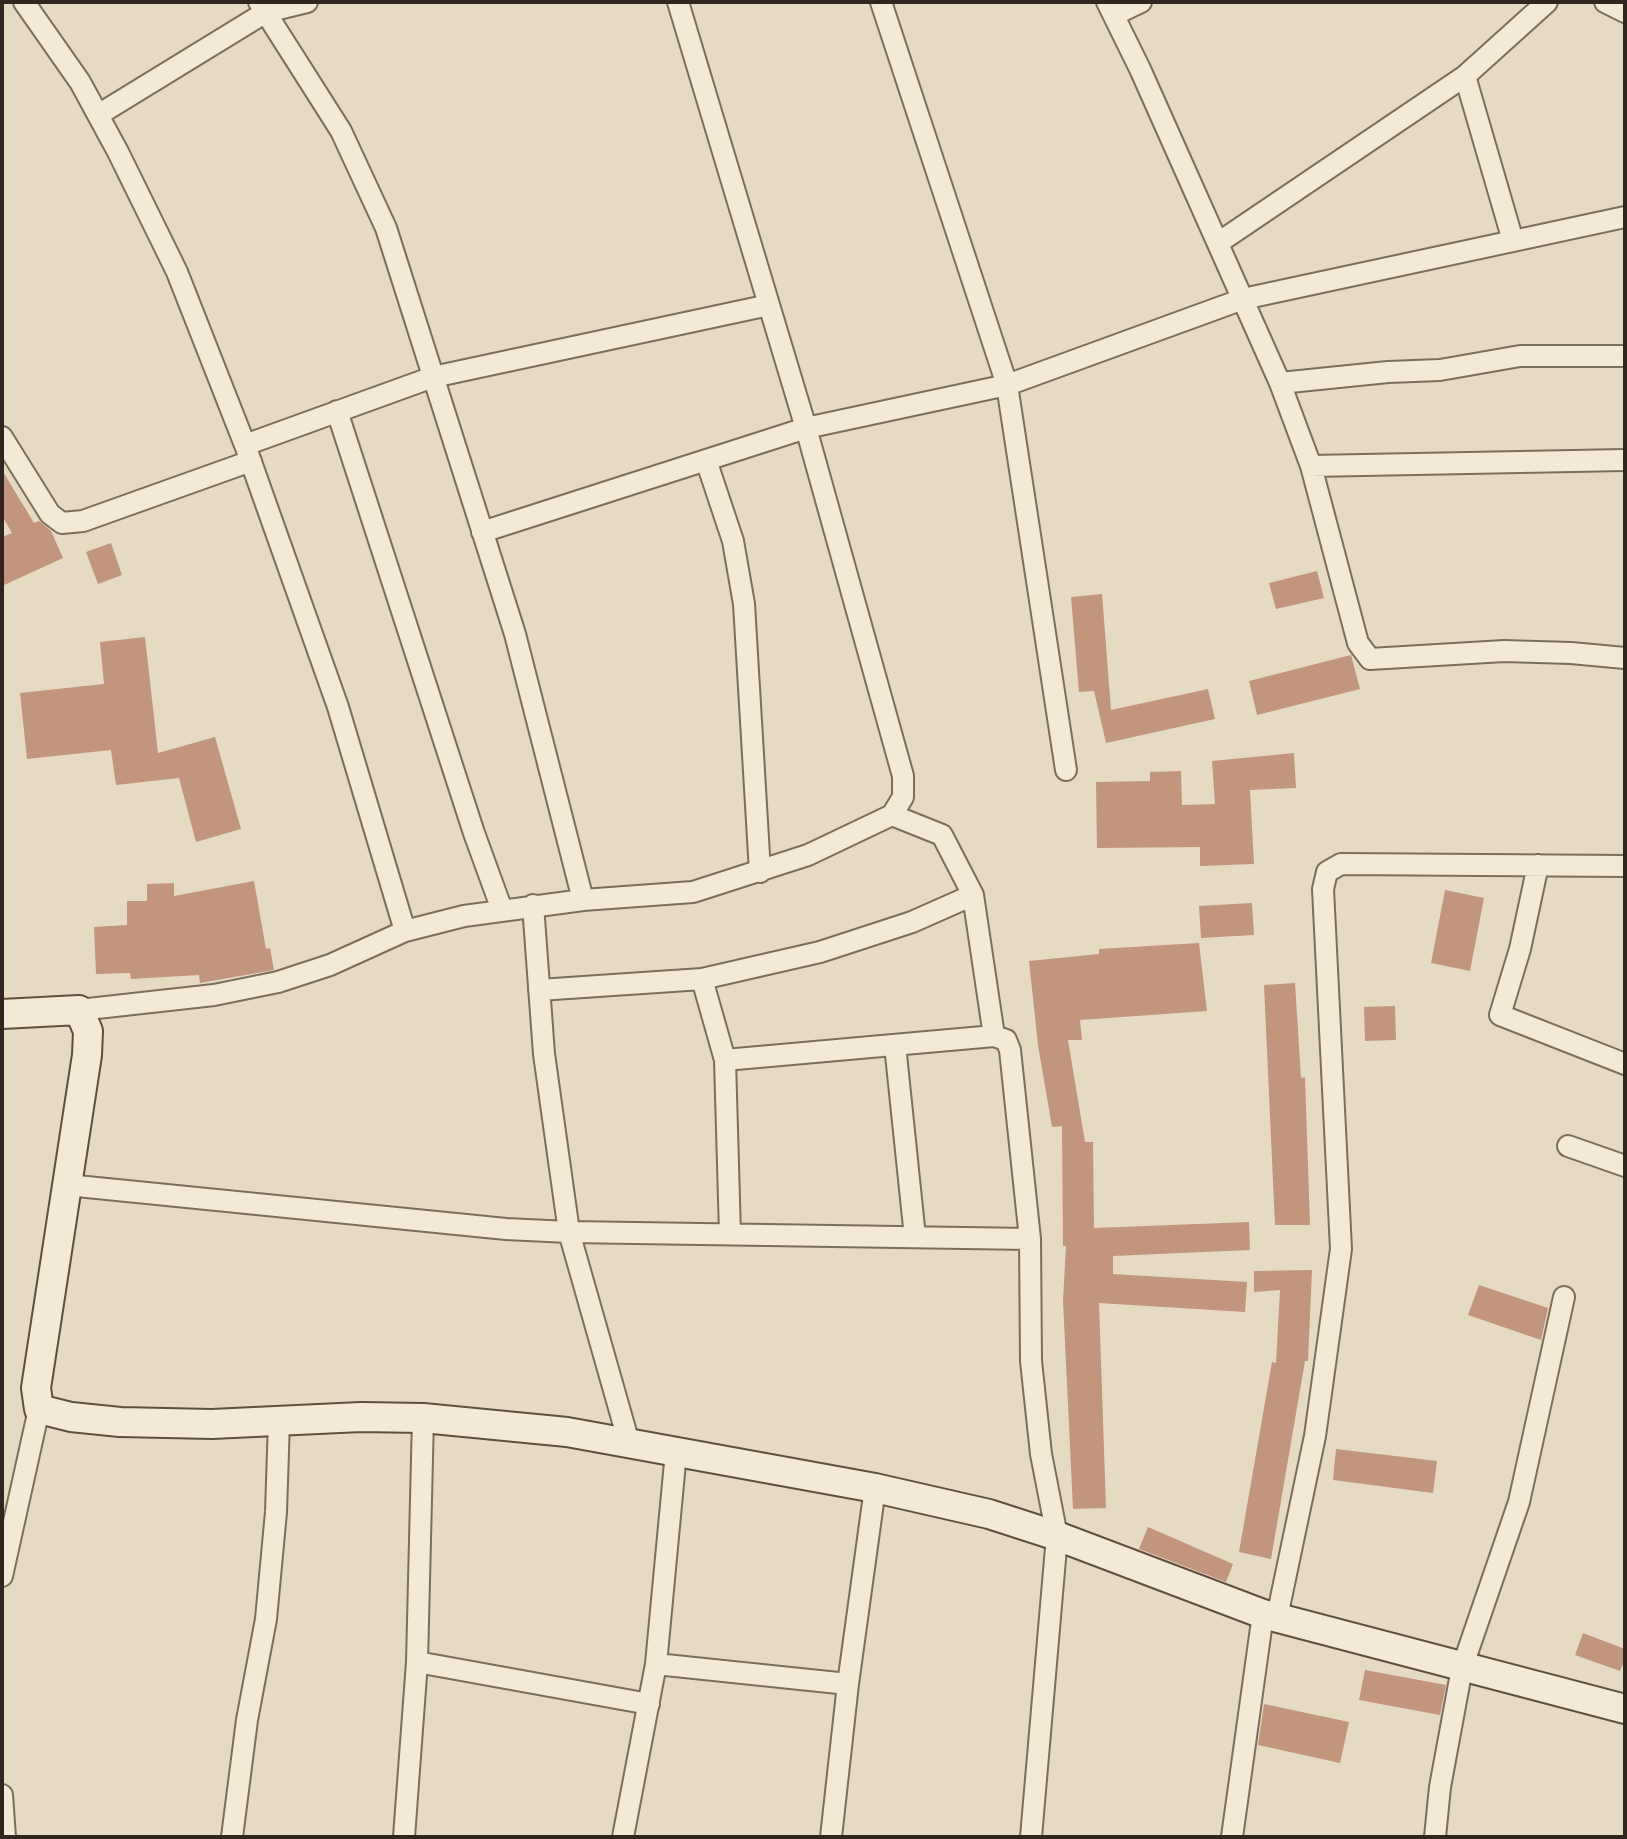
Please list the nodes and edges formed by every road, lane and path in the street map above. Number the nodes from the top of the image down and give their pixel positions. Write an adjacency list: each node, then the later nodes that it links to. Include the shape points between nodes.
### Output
1 (24, 2): 12 (street)
2 (307, 2): 8 (street)
3 (678, 2): 17 (street)
4 (881, 2): 21 (street)
5 (1141, 2): 9 (street)
6 (1547, 2): 11 (street)
7 (1605, 2): 10 (street)
8 (262, 7): 12 (street); 19 (street, via 341,131 386,228)
9 (1111, 9): 15 (street)
10 (1625, 12)
11 (1465, 76): 14 (street); 15 (street)
12 (98, 115): 25 (street, via 177,272)
13 (1625, 217): 14 (street)
14 (1513, 241): 16 (street)
15 (1218, 243): 16 (street)
16 (1243, 299): 20 (street); 21 (street)
17 (769, 305): 19 (street); 23 (street)
18 (1625, 356): 20 (street, via 1520,356 1440,370)
19 (433, 377): 22 (street); 30 (street)
20 (1280, 383): 29 (street)
21 (1007, 385): 23 (street); 32 (street)
22 (337, 411): 25 (street); 40 (street)
23 (806, 428): 26 (street); 33 (street, via 903,776 903,797)
24 (2, 437): 28 (street)
25 (248, 453): 28 (street, via 83,521 62,523); 41 (street, via 338,707)
26 (706, 460): 30 (street); 36 (street, via 733,541 744,604)
27 (1625, 460): 29 (street)
28 (9, 463)
29 (1311, 466): 31 (street, via 1358,643 1370,659 1504,651)
30 (482, 532): 38 (street, via 515,634)
31 (1625, 658)
32 (1066, 770)
33 (892, 815): 36 (street); 37 (street, via 942,835)
34 (1538, 865): 35 (street); 49 (street, via 1500,1015); 66 (street, via 1341,864 1327,872 1323,889 1341,1249 1315,1436)
35 (1625, 866)
36 (760, 872): 38 (street, via 693,892)
37 (973, 895): 42 (street, via 912,922 820,952); 46 (street)
38 (583, 900): 39 (street)
39 (533, 905): 40 (street); 43 (street)
40 (502, 910): 41 (street)
41 (405, 931): 44 (street, via 278,982)
42 (702, 979): 43 (street); 48 (street)
43 (539, 990): 53 (street)
44 (79, 1010): 45 (street); 52 (street, via 88,1031 87,1055)
45 (3, 1012)
46 (994, 1036): 47 (street); 56 (street, via 1006,1040 1010,1050)
47 (895, 1045): 48 (street); 55 (street)
48 (725, 1060): 54 (street)
49 (1625, 1064)
50 (1568, 1146): 51 (street)
51 (1625, 1166)
52 (67, 1185): 53 (street); 58 (street, via 36,1388)
53 (569, 1232): 54 (street); 61 (street)
54 (730, 1234): 55 (street)
55 (915, 1237): 56 (street)
56 (1030, 1239): 64 (street, via 1031,1361)
57 (1564, 1297): 69 (street, via 1519,1502)
58 (39, 1409): 60 (street, via 120,1422); 65 (street)
59 (423, 1418): 60 (street); 61 (street); 67 (street)
60 (279, 1421): 75 (street, via 266,1619)
61 (629, 1443): 62 (street)
62 (676, 1452): 63 (street); 68 (street)
63 (875, 1488): 64 (street); 70 (street)
64 (1057, 1536): 66 (street); 79 (street)
65 (2, 1576)
66 (1270, 1615): 69 (street); 80 (street)
67 (417, 1662): 71 (street); 76 (street)
68 (656, 1664): 70 (street); 71 (street)
69 (1462, 1668): 72 (street); 81 (street)
70 (848, 1684): 78 (street)
71 (649, 1704): 77 (street)
72 (1625, 1709)
73 (2, 1795): 74 (street)
74 (5, 1837)
75 (232, 1837)
76 (404, 1837)
77 (623, 1837)
78 (831, 1837)
79 (1031, 1837)
80 (1232, 1837)
81 (1435, 1837)

